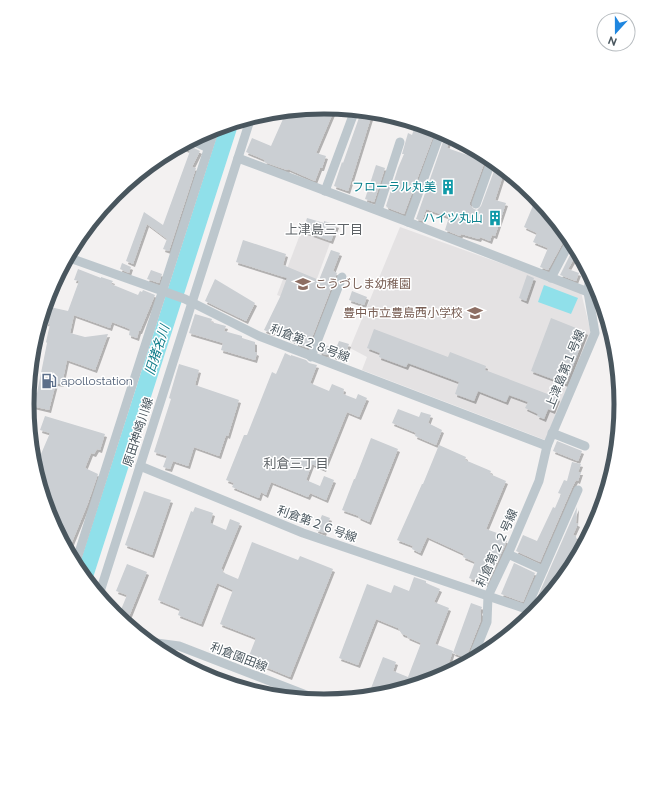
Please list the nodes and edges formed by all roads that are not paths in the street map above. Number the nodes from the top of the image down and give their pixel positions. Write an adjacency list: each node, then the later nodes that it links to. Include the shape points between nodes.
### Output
1 (353, 115): 10 (street)
2 (249, 123): 8 (street, 原田神崎川線)
3 (212, 136): 7 (street)
4 (439, 138): 13 (street)
5 (198, 142): 7 (street)
6 (400, 142): 12 (street)
7 (209, 146): 19 (street)
8 (238, 158): 10 (street); 21 (street, 原田神崎川線)
9 (490, 165): 11 (street)
10 (325, 191): 12 (street)
11 (476, 204)
12 (378, 210): 13 (street)
13 (408, 222): 17 (street)
14 (567, 246): 17 (street)
15 (72, 259): 19 (street, 利倉第２８号線)
16 (342, 277): 22 (street)
17 (551, 278): 20 (street)
18 (589, 286): 20 (street, 上津島第１号線)
19 (165, 292): 21 (street, 利倉第２８号線); 29 (street)
20 (588, 292): 23 (street, 上津島第１号線, via 595,333)
21 (188, 300): 22 (street, 利倉第２８号線, via 259,336); 26 (street, 原田神崎川線)
22 (311, 356): 24 (street, 利倉第２８号線)
23 (552, 433): 24 (street, 上津島第１号線); 25 (street)
24 (547, 446): 28 (street, 利倉第２２号線, via 539,481)
25 (585, 446)
26 (140, 466): 31 (street, 原田神崎川線); 32 (street, 利倉第２６号線, via 302,533)
27 (578, 490): 30 (street)
28 (508, 554): 30 (street); 32 (street, 利倉第２２号線)
29 (78, 556)
30 (543, 570): 33 (street)
31 (101, 589)
32 (488, 596): 34 (street, 利倉第２６号線); 36 (street, 利倉第２２号線, via 487,622)
33 (528, 605)
34 (528, 609)
35 (161, 644): 37 (street, 利倉園田線, via 179,646)
36 (475, 651)
37 (299, 692)

